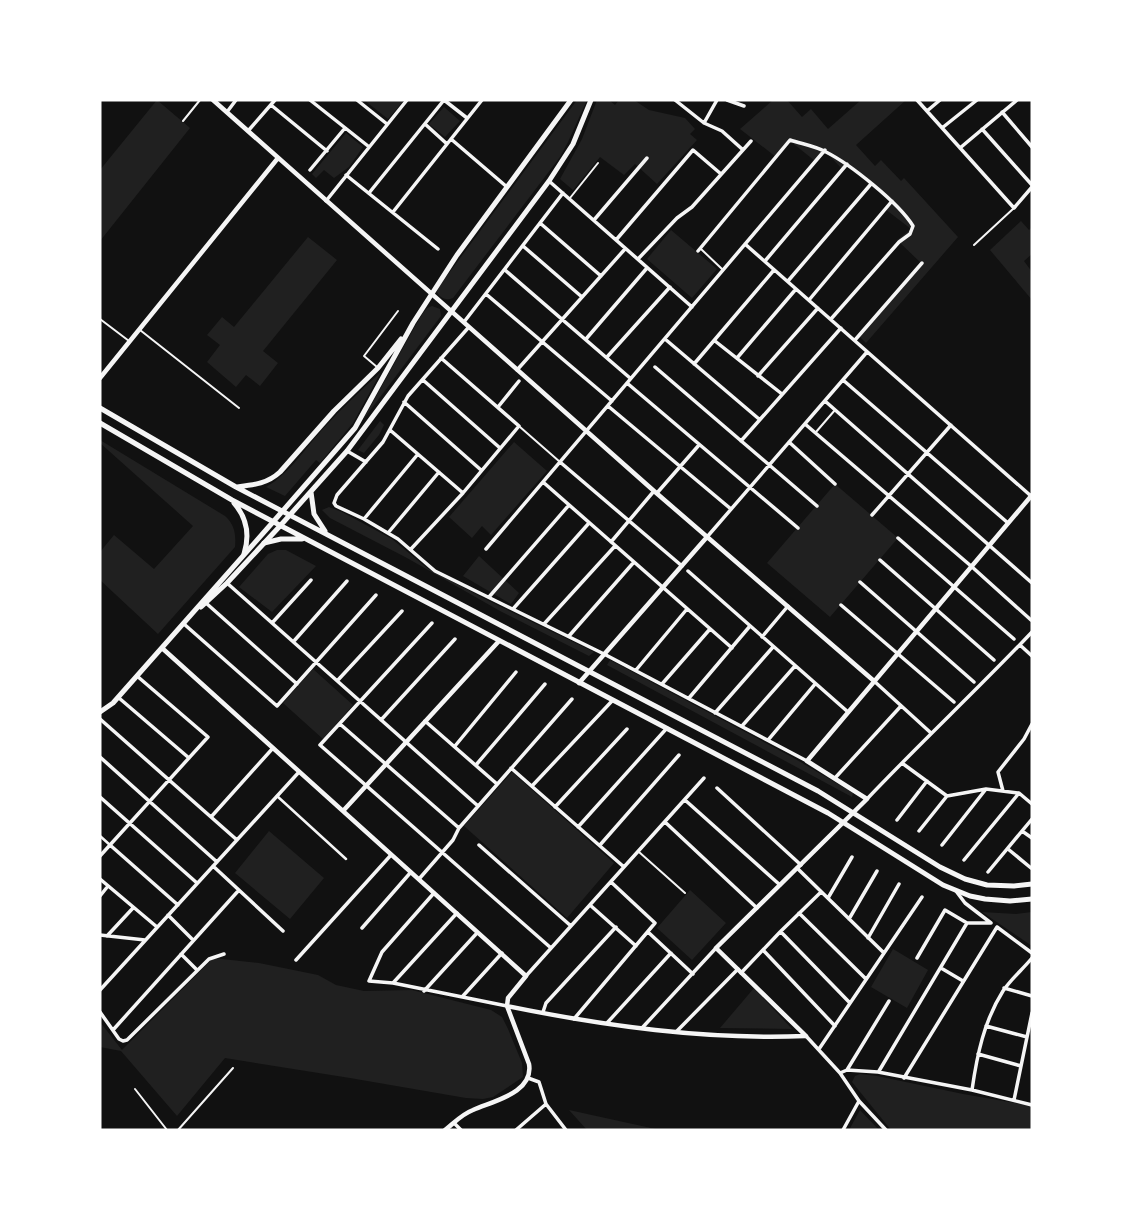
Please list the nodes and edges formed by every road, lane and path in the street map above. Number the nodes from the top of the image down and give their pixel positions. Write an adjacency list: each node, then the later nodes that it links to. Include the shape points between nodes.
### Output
1 (200, 100): 25 (lane)
2 (213, 100): 22 (street)
3 (236, 100): 22 (street)
4 (275, 100): 19 (street)
5 (310, 100): 29 (street)
6 (357, 100): 27 (street)
7 (407, 100): 27 (street)
8 (444, 100): 24 (street); 28 (street)
9 (482, 100): 24 (street)
10 (571, 100): 52 (main road)
11 (591, 100): 49 (main road, via 573,144)
12 (675, 100): 26 (street)
13 (716, 100): 26 (street)
14 (727, 100): 20 (street)
15 (917, 100): 21 (street)
16 (940, 100): 21 (street)
17 (976, 100): 30 (street)
18 (1017, 100): 23 (street)
19 (271, 105): 32 (street); 41 (street)
20 (744, 106)
21 (927, 111): 30 (street)
22 (227, 112): 32 (street)
23 (1002, 112): 31 (street); 37 (street)
24 (467, 118): 33 (street)
25 (183, 121)
26 (704, 123): 39 (street, via 722,131)
27 (387, 124): 36 (street)
28 (425, 124): 35 (street); 53 (street)
29 (345, 128): 36 (street); 41 (street)
30 (943, 128): 38 (street)
31 (982, 129): 38 (street); 51 (street)
32 (248, 131): 42 (street)
33 (451, 139): 35 (street); 52 (street)
34 (751, 141): 39 (street)
35 (447, 144): 59 (street)
36 (368, 146): 48 (street)
37 (1032, 147)
38 (960, 148): 58 (street)
39 (742, 149): 47 (street)
40 (825, 150): 45 (street); 63 (street); 68 (street, via 790,140)
41 (327, 151): 46 (street)
42 (278, 158): 56 (street); 94 (street)
43 (647, 158): 60 (street)
44 (598, 163): 55 (lane)
45 (847, 164): 50 (street); 70 (street)
46 (310, 170)
47 (721, 174): 62 (street, via 693,150); 69 (street)
48 (346, 175): 53 (street); 56 (street)
49 (549, 181): 54 (street); 87 (main road)
50 (871, 184): 57 (street); 77 (street)
51 (1032, 186): 58 (street)
52 (507, 187): 81 (main road)
53 (369, 193): 59 (street)
54 (563, 193): 55 (street); 61 (street)
55 (569, 198): 60 (street)
56 (326, 201): 81 (street)
57 (892, 201): 83 (street); 90 (street, via 907,215 913,226 910,234)
58 (1014, 208): 64 (lane)
59 (393, 212): 66 (street)
60 (594, 220): 62 (street)
61 (540, 223): 65 (street); 76 (street)
62 (616, 240): 67 (street)
63 (745, 244): 70 (street); 74 (street)
64 (974, 245)
65 (523, 246): 73 (street); 82 (street)
66 (438, 248)
67 (625, 249): 69 (street); 76 (street)
68 (699, 250): 74 (lane)
69 (638, 259): 72 (street)
70 (765, 261): 75 (street)
71 (922, 263): 98 (street)
72 (648, 268): 78 (street); 95 (street)
73 (505, 270): 80 (street); 89 (street)
74 (723, 270): 84 (street)
75 (774, 270): 77 (street); 97 (street)
76 (601, 276): 82 (street)
77 (788, 281): 79 (street)
78 (670, 287): 84 (street); 103 (street)
79 (796, 289): 83 (street); 104 (street)
80 (486, 294): 92 (street); 100 (street)
81 (431, 295): 87 (street); 91 (main road)
82 (582, 297): 89 (street)
83 (809, 300): 85 (street)
84 (692, 307): 96 (street)
85 (818, 308): 90 (street); 109 (street)
86 (398, 311): 106 (lane, via 363,356)
87 (451, 312): 92 (street); 136 (main road)
88 (100, 319): 99 (lane)
89 (563, 319): 95 (street); 100 (street)
90 (831, 319): 93 (street)
91 (413, 323): 106 (main road); 159 (main road, via 355,428)
92 (466, 326): 102 (street); 108 (street)
93 (841, 328): 98 (street); 116 (street)
94 (139, 330): 99 (street); 122 (lane)
95 (586, 339): 103 (street)
96 (665, 339): 105 (street); 111 (street)
97 (714, 340): 104 (street); 105 (street)
98 (855, 340): 101 (street)
99 (130, 342): 110 (street)
100 (542, 342): 108 (street); 119 (street)
101 (867, 352): 113 (street); 127 (street)
102 (442, 358): 112 (street); 120 (street)
103 (607, 358): 111 (street)
104 (737, 358): 109 (street)
105 (694, 364): 124 (street)
106 (378, 368): 148 (main road, via 273,478)
107 (655, 368): 132 (street)
108 (517, 370): 130 (street)
109 (758, 376): 116 (street)
110 (100, 378)
111 (631, 379): 115 (street)
112 (422, 380): 118 (street); 135 (street)
113 (843, 380): 117 (street); 137 (street)
114 (519, 382): 120 (street)
115 (627, 383): 119 (street); 134 (street)
116 (782, 394): 124 (street)
117 (825, 401): 123 (street); 126 (street)
118 (404, 402): 129 (street); 143 (street)
119 (610, 403): 130 (street); 142 (street)
120 (498, 407): 128 (street)
121 (100, 408): 148 (main road)
122 (239, 408)
123 (835, 410): 131 (lane); 145 (street)
124 (759, 420): 132 (street)
125 (100, 423): 155 (main road)
126 (805, 424): 131 (street); 133 (street)
127 (951, 425): 137 (street); 153 (street)
128 (519, 426): 135 (street); 140 (lane)
129 (390, 430): 138 (street); 139 (street)
130 (586, 432): 140 (street); 151 (street)
131 (816, 433): 154 (street)
132 (741, 441): 141 (street)
133 (789, 442): 141 (street); 147 (street)
134 (699, 444): 142 (street); 149 (street)
135 (500, 448): 143 (street)
136 (347, 451): 139 (street); 150 (main road)
137 (927, 452): 145 (street); 166 (street)
138 (418, 454): 144 (street); 162 (street)
139 (366, 462): 162 (street, via 334,503)
140 (560, 462): 146 (street); 163 (street)
141 (769, 465): 149 (street); 157 (street)
142 (680, 466): 151 (street); 158 (street)
143 (481, 470): 152 (street)
144 (439, 472): 152 (street); 169 (street)
145 (908, 474): 154 (street); 177 (street)
146 (543, 482): 156 (street); 179 (street)
147 (835, 484)
148 (236, 487): 159 (main road)
149 (750, 487): 158 (street); 168 (street)
150 (311, 491): 160 (main road); 170 (main road, via 314,514)
151 (655, 492): 163 (street); 171 (street)
152 (463, 493): 178 (street)
153 (1032, 495): 166 (street)
154 (889, 496): 161 (street); 184 (street)
155 (232, 500): 164 (main road); 180 (main road, via 247,528)
156 (569, 505): 165 (street); 194 (street)
157 (817, 506)
158 (731, 509): 171 (street)
159 (283, 511): 160 (main road); 164 (main road)
160 (290, 514): 167 (main road); 170 (main road)
161 (872, 516)
162 (363, 519): 169 (street)
163 (629, 520): 174 (street); 183 (street)
164 (273, 522): 167 (main road); 180 (main road)
165 (589, 523): 174 (street); 198 (street)
166 (1008, 523): 177 (street)
167 (279, 526): 173 (main road); 175 (main road)
168 (797, 528)
169 (388, 533): 178 (street)
170 (330, 535): 228 (main road)
171 (708, 537): 183 (street); 197 (street)
172 (898, 538): 192 (street)
173 (304, 539): 175 (main road); 215 (main road)
174 (611, 542): 176 (street)
175 (264, 543): 189 (main road)
176 (615, 546): 182 (street); 206 (street)
177 (989, 546): 184 (street); 190 (street)
178 (411, 549): 194 (street, via 435,571)
179 (486, 549)
180 (244, 554): 205 (main road)
181 (880, 560): 200 (street)
182 (634, 562): 191 (street); 211 (street)
183 (682, 566): 191 (street)
184 (971, 566): 192 (street); 202 (street)
185 (688, 571): 207 (street)
186 (311, 580): 203 (street)
187 (347, 581): 216 (street)
188 (860, 582): 209 (street)
189 (227, 583): 195 (main road); 203 (street)
190 (1032, 583)
191 (663, 587): 199 (street); 221 (street)
192 (954, 587): 200 (street); 214 (street)
193 (376, 595): 225 (street)
194 (489, 597): 198 (street)
195 (206, 603): 205 (main road); 235 (street)
196 (841, 605): 222 (street)
197 (788, 606): 212 (street); 232 (street)
198 (513, 609): 206 (street)
199 (687, 609): 208 (street); 227 (street)
200 (935, 609): 209 (street); 224 (street)
201 (402, 611): 231 (street)
202 (1031, 620)
203 (272, 623): 216 (street)
204 (432, 623): 243 (street)
205 (184, 624): 219 (main road); 235 (street, via 277,706)
206 (544, 624): 211 (street)
207 (750, 626): 212 (street); 220 (street)
208 (710, 629): 220 (street); 237 (street)
209 (916, 632): 222 (street); 234 (street)
210 (1032, 632): 217 (street)
211 (569, 636): 221 (street)
212 (762, 636): 218 (street)
213 (455, 639): 250 (street)
214 (1014, 639)
215 (499, 640): 233 (main road); 251 (street)
216 (294, 641): 225 (street)
217 (1020, 645): 223 (street); 257 (street)
218 (773, 647): 226 (street); 248 (street)
219 (162, 648): 230 (main road); 261 (street)
220 (732, 648): 240 (street)
221 (604, 654): 227 (street); 228 (street)
222 (897, 654): 232 (street); 244 (street)
223 (1032, 656)
224 (994, 660)
225 (317, 662): 231 (street); 235 (street)
226 (794, 666): 238 (street); 254 (street)
227 (636, 670): 237 (street)
228 (589, 671): 233 (street); 292 (main road)
229 (516, 672): 260 (street)
230 (137, 676): 239 (main road); 264 (street, via 208,737)
231 (338, 680): 243 (street)
232 (874, 681): 245 (street); 247 (street)
233 (579, 682): 242 (main road)
234 (974, 682)
235 (298, 684)
236 (545, 684): 268 (street)
237 (662, 684): 240 (street)
238 (815, 684): 247 (street); 258 (street)
239 (118, 698): 246 (main road); 264 (street)
240 (689, 698): 248 (street)
241 (572, 699): 269 (street)
242 (612, 700): 255 (main road); 277 (street)
243 (360, 701): 250 (street); 252 (street)
244 (954, 702)
245 (901, 706): 257 (street); 272 (street)
246 (101, 710)
247 (848, 712): 265 (street)
248 (715, 713): 254 (street)
249 (100, 719): 273 (street)
250 (381, 720): 259 (street)
251 (425, 721): 259 (street); 260 (street)
252 (340, 724): 267 (street); 276 (street, via 320,745)
253 (1032, 724): 280 (street, via 998,772)
254 (742, 726): 258 (street)
255 (667, 728): 297 (main road); 299 (street)
256 (626, 729): 290 (street)
257 (931, 733): 266 (street)
258 (768, 740): 265 (street)
259 (406, 742): 267 (street); 289 (street)
260 (454, 746): 268 (street)
261 (273, 748): 270 (street); 293 (street)
262 (679, 755): 309 (street)
263 (100, 757): 287 (street)
264 (189, 758): 273 (street)
265 (807, 761): 272 (street)
266 (902, 763): 274 (street); 285 (street)
267 (386, 764): 276 (street); 300 (street)
268 (476, 765): 275 (street)
269 (511, 768): 275 (street); 277 (street)
270 (299, 772): 282 (street); 291 (street)
271 (704, 778): 286 (street)
272 (835, 778): 285 (street)
273 (169, 780): 287 (street); 293 (street)
274 (927, 781): 283 (street); 295 (street)
275 (497, 784): 289 (street)
276 (366, 786): 291 (street); 312 (street)
277 (532, 786): 290 (street)
278 (717, 789): 320 (street)
279 (986, 789): 280 (street); 283 (street); 308 (street)
280 (1003, 791): 281 (street)
281 (1019, 793): 288 (street); 317 (street)
282 (277, 796): 305 (street); 316 (street)
283 (947, 796): 301 (street)
284 (100, 797): 298 (street)
285 (867, 799): 292 (street)
286 (685, 800): 296 (street); 331 (street)
287 (149, 802): 298 (street); 318 (street)
288 (1032, 804)
289 (478, 806): 300 (street)
290 (555, 807): 299 (street)
291 (343, 811): 313 (street)
292 (854, 813): 297 (street); 330 (main road, via 965,879 1001,886)
293 (211, 817): 305 (street)
294 (1032, 819): 302 (street)
295 (897, 820)
296 (665, 822): 311 (street); 345 (street)
297 (844, 822): 320 (street); 334 (main road, via 923,875)
298 (130, 823): 306 (street); 328 (street)
299 (578, 827): 309 (street)
300 (458, 828): 312 (street)
301 (919, 831)
302 (1022, 831): 304 (street); 310 (street)
303 (100, 836): 306 (street)
304 (1032, 838)
305 (237, 840): 318 (street)
306 (110, 845): 314 (street); 342 (street)
307 (479, 845): 352 (street)
308 (942, 845)
309 (600, 846): 319 (street)
310 (1007, 849): 321 (street); 324 (street)
311 (639, 851): 319 (street); 337 (lane)
312 (442, 853): 326 (street); 367 (street)
313 (391, 854): 323 (street); 378 (street)
314 (100, 856)
315 (852, 857): 340 (street)
316 (346, 859)
317 (964, 860)
318 (215, 864): 328 (street); 333 (street)
319 (624, 867): 327 (street)
320 (799, 867): 331 (street); 335 (street)
321 (1031, 869)
322 (877, 871): 349 (street)
323 (411, 872): 326 (street); 356 (street)
324 (988, 872)
325 (100, 878): 332 (street)
326 (419, 879): 336 (street)
327 (611, 882): 343 (street); 359 (street, via 655,923)
328 (197, 883): 342 (street)
329 (899, 884): 363 (street)
330 (1032, 884)
331 (780, 885): 345 (street)
332 (108, 886): 338 (street); 344 (street)
333 (239, 890): 357 (street); 365 (street)
334 (956, 891): 341 (main road, via 999,901); 351 (street)
335 (821, 892): 340 (street); 347 (street)
336 (434, 893): 346 (street); 386 (street, via 382,952 369,981)
337 (685, 893)
338 (100, 896)
339 (922, 897): 372 (street)
340 (828, 898): 349 (street)
341 (1032, 899)
342 (178, 905): 348 (street)
343 (590, 905): 352 (street); 354 (street)
344 (134, 908): 353 (street); 362 (street)
345 (757, 908): 368 (street)
346 (457, 914): 358 (street); 386 (street)
347 (799, 914): 360 (street); 384 (street)
348 (168, 915): 353 (street); 365 (street)
349 (849, 919): 363 (street)
350 (968, 923): 351 (street); 376 (street, via 945,910); 379 (street)
351 (991, 923): 355 (street)
352 (571, 926): 367 (street)
353 (157, 927): 364 (street)
354 (616, 927): 366 (street); 396 (street, via 546,1003)
355 (997, 927): 373 (street); 385 (street)
356 (362, 928)
357 (283, 931)
358 (478, 932): 370 (street); 389 (street)
359 (648, 932): 366 (street); 371 (street)
360 (780, 932): 369 (street); 393 (street)
361 (100, 935): 362 (street)
362 (107, 936): 364 (street)
363 (868, 938): 372 (street)
364 (145, 940): 388 (street)
365 (193, 940): 374 (street)
366 (636, 946): 398 (street)
367 (551, 948): 383 (street)
368 (716, 948): 381 (street); 382 (street)
369 (763, 950): 381 (street); 400 (street)
370 (502, 953): 383 (street); 391 (street)
371 (671, 953): 382 (street); 399 (street)
372 (884, 953): 384 (street)
373 (1032, 953)
374 (181, 954): 380 (street); 403 (street)
375 (224, 954): 380 (street)
376 (917, 958)
377 (1032, 958): 387 (street)
378 (296, 960)
379 (941, 968): 385 (street); 412 (street)
380 (197, 970): 403 (street, via 131,1037 123,1041)
381 (739, 971): 404 (street); 405 (street)
382 (693, 974): 402 (street)
383 (526, 976): 394 (street)
384 (866, 979): 393 (street)
385 (963, 982): 415 (street)
386 (393, 984): 389 (street)
387 (1004, 988): 390 (street); 401 (street)
388 (100, 990)
389 (424, 991): 391 (street)
390 (1032, 996)
391 (463, 997): 394 (street)
392 (888, 1001): 411 (street)
393 (850, 1003): 400 (street)
394 (507, 1004): 396 (street); 414 (street, via 529,1064)
395 (100, 1012): 403 (street)
396 (543, 1013): 398 (street)
397 (1032, 1013): 406 (street)
398 (573, 1019): 399 (street)
399 (607, 1023): 402 (street)
400 (835, 1026): 407 (street)
401 (986, 1026): 406 (street); 408 (street)
402 (642, 1028): 404 (street)
403 (113, 1030)
404 (676, 1032): 405 (street)
405 (806, 1037): 407 (street)
406 (1027, 1037): 409 (street)
407 (819, 1049): 413 (street)
408 (978, 1054): 409 (street); 417 (street)
409 (1021, 1066): 419 (street)
410 (233, 1068): 424 (lane)
411 (847, 1070): 412 (street); 413 (street)
412 (878, 1072): 415 (street)
413 (840, 1073): 418 (street)
414 (528, 1078): 420 (street, via 539,1082); 422 (street, via 500,1100)
415 (904, 1078): 417 (street)
416 (135, 1089): 423 (lane)
417 (972, 1090): 419 (street)
418 (859, 1101): 429 (street); 430 (street)
419 (1014, 1101): 421 (street)
420 (546, 1104): 427 (street); 428 (street)
421 (1032, 1105)
422 (454, 1123): 425 (street); 426 (street)
423 (167, 1130)
424 (178, 1130)
425 (445, 1130)
426 (461, 1130)
427 (516, 1130)
428 (565, 1130)
429 (843, 1130)
430 (886, 1130)

